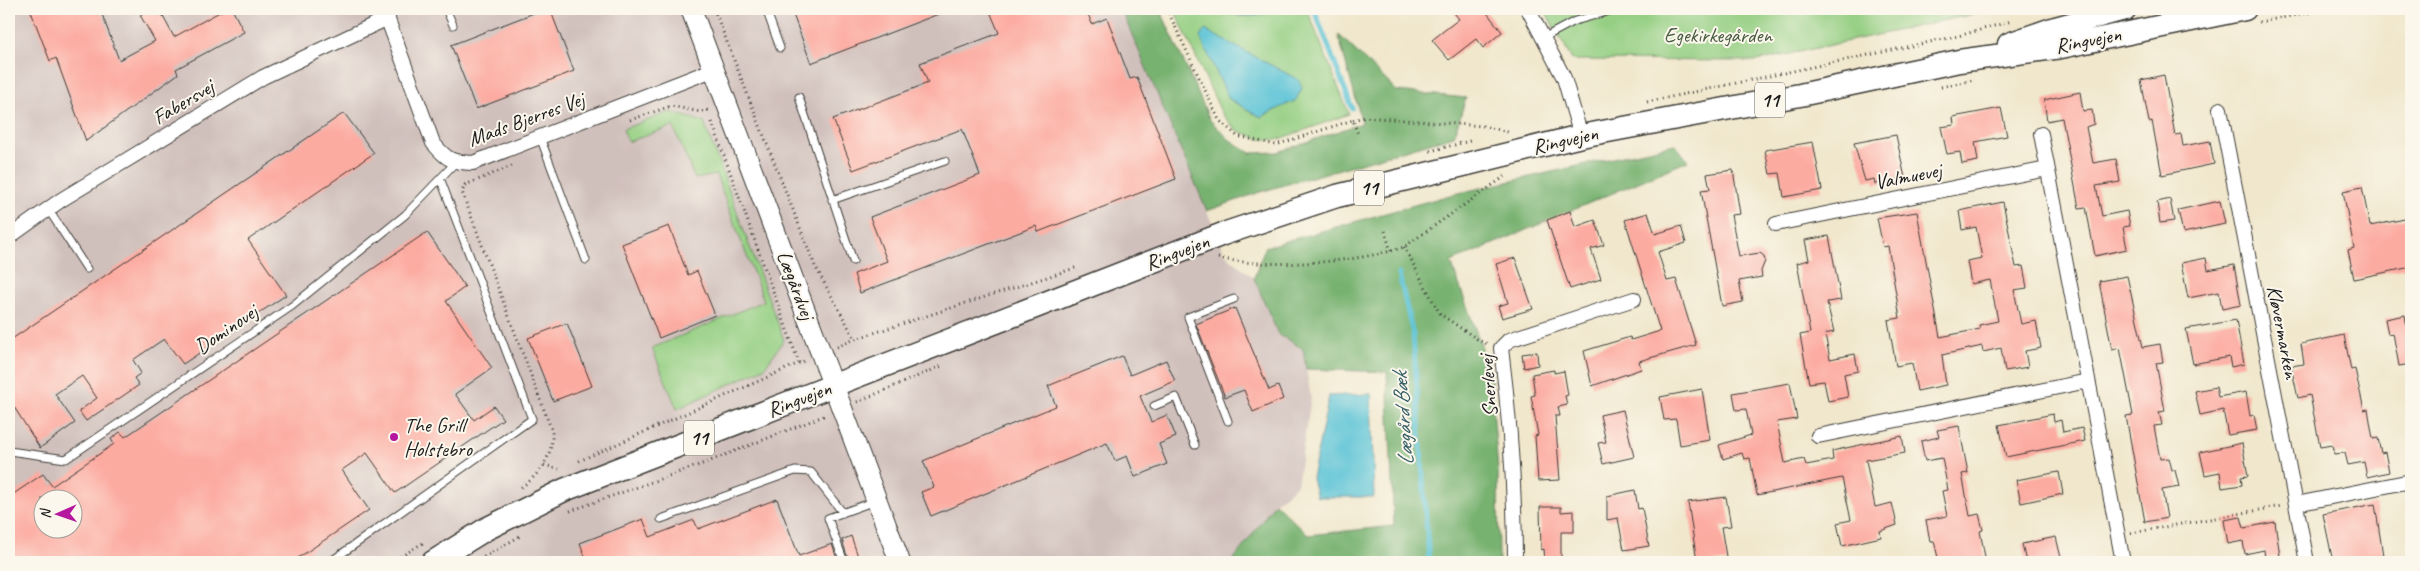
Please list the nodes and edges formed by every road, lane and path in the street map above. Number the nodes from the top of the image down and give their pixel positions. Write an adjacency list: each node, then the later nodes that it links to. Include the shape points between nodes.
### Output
1 (446, 9): 13 (lane)
2 (691, 9): 17 (street, Lægårdvej)
3 (714, 9): 51 (path, via 815,266)
4 (766, 9): 15 (lane)
5 (1167, 9): 25 (path, via 1218,120 1237,136 1276,145)
6 (1528, 9): 14 (street)
7 (1618, 9): 14 (lane, via 1575,21)
8 (2125, 9): 16 (main road, Ringvejen / 11)
9 (2329, 9): 11 (path)
10 (386, 13): 33 (street, Mads Bjerres Vej, via 434,143 444,157); 39 (street, Fabersvej, via 263,77)
11 (2250, 16): 16 (main road, Ringvejen / 11)
12 (2019, 19): 22 (path, via 1958,36)
13 (452, 25)
14 (1543, 38): 30 (street, via 1564,78)
15 (780, 48)
16 (1959, 60): 30 (main road, Ringvejen / 11, via 1800,95)
17 (715, 69): 18 (street, Mads Bjerres Vej); 53 (street, Lægårdvej)
18 (696, 77): 24 (path); 31 (street, Mads Bjerres Vej)
19 (1982, 79): 20 (path)
20 (1933, 88)
21 (799, 97): 38 (lane)
22 (1644, 103)
23 (2220, 109): 70 (street, Kløvermarken)
24 (708, 110): 26 (path, via 701,112 671,106); 54 (path)
25 (1353, 120): 27 (path, via 1365,117 1483,126); 28 (path)
26 (621, 123)
27 (1508, 132)
28 (1358, 134)
29 (2041, 134): 35 (street)
30 (1581, 136): 57 (main road, Ringvejen / 11, via 1405,178 1272,217)
31 (540, 137): 33 (street, Mads Bjerres Vej, via 473,163); 46 (lane)
32 (946, 161): 38 (lane)
33 (456, 162): 37 (lane, Dominovej)
34 (519, 163): 64 (path, via 465,185 462,192 552,432 553,443)
35 (2047, 169): 40 (street, Valmuevej); 56 (street)
36 (1494, 175): 43 (path, via 1513,171)
37 (440, 178): 63 (lane, Dominovej, via 405,215 292,306 66,459); 77 (lane, via 532,419)
38 (832, 200): 47 (lane)
39 (48, 209): 42 (street, Fabersvej); 48 (lane)
40 (1776, 224)
41 (1385, 231): 44 (path)
42 (9, 237)
43 (1404, 247): 44 (path); 52 (path, via 1440,314 1480,342)
44 (1391, 252): 45 (path, via 1308,263 1241,263 1215,257)
45 (1224, 254)
46 (586, 260)
47 (853, 261)
48 (87, 269)
49 (1234, 299): 60 (lane, via 1188,318)
50 (1634, 299): 52 (street, Snerlevej, via 1509,340)
51 (855, 339)
52 (1501, 348): 82 (street, Snerlevej, via 1510,413)
53 (822, 354): 54 (path); 57 (street, Lægårdvej)
54 (799, 363): 65 (path)
55 (948, 364): 59 (path)
56 (2088, 382): 61 (street); 75 (street)
57 (834, 385): 59 (street, Lægårdvej); 76 (main road, Ringvejen / 11, via 564,490)
58 (1154, 406): 62 (lane, via 1176,397)
59 (843, 409): 69 (street, Lægårdvej); 71 (path)
60 (1228, 421)
61 (1818, 436)
62 (1195, 445)
63 (9, 451)
64 (544, 465): 66 (path, via 556,470); 68 (path)
65 (571, 465)
66 (563, 468)
67 (2411, 481): 70 (street)
68 (517, 490)
69 (877, 500): 72 (lane); 81 (street, Lægårdvej)
70 (2296, 504): 75 (path); 84 (street, Kløvermarken)
71 (567, 512)
72 (843, 513): 73 (lane, via 811,472 795,471); 80 (lane, via 828,518)
73 (661, 520)
74 (526, 532): 79 (path)
75 (2118, 536): 83 (street)
76 (429, 553): 78 (path)
77 (330, 562)
78 (392, 562)
79 (475, 562)
80 (844, 562)
81 (900, 562)
82 (1515, 562)
83 (2123, 562)
84 (2308, 562)

